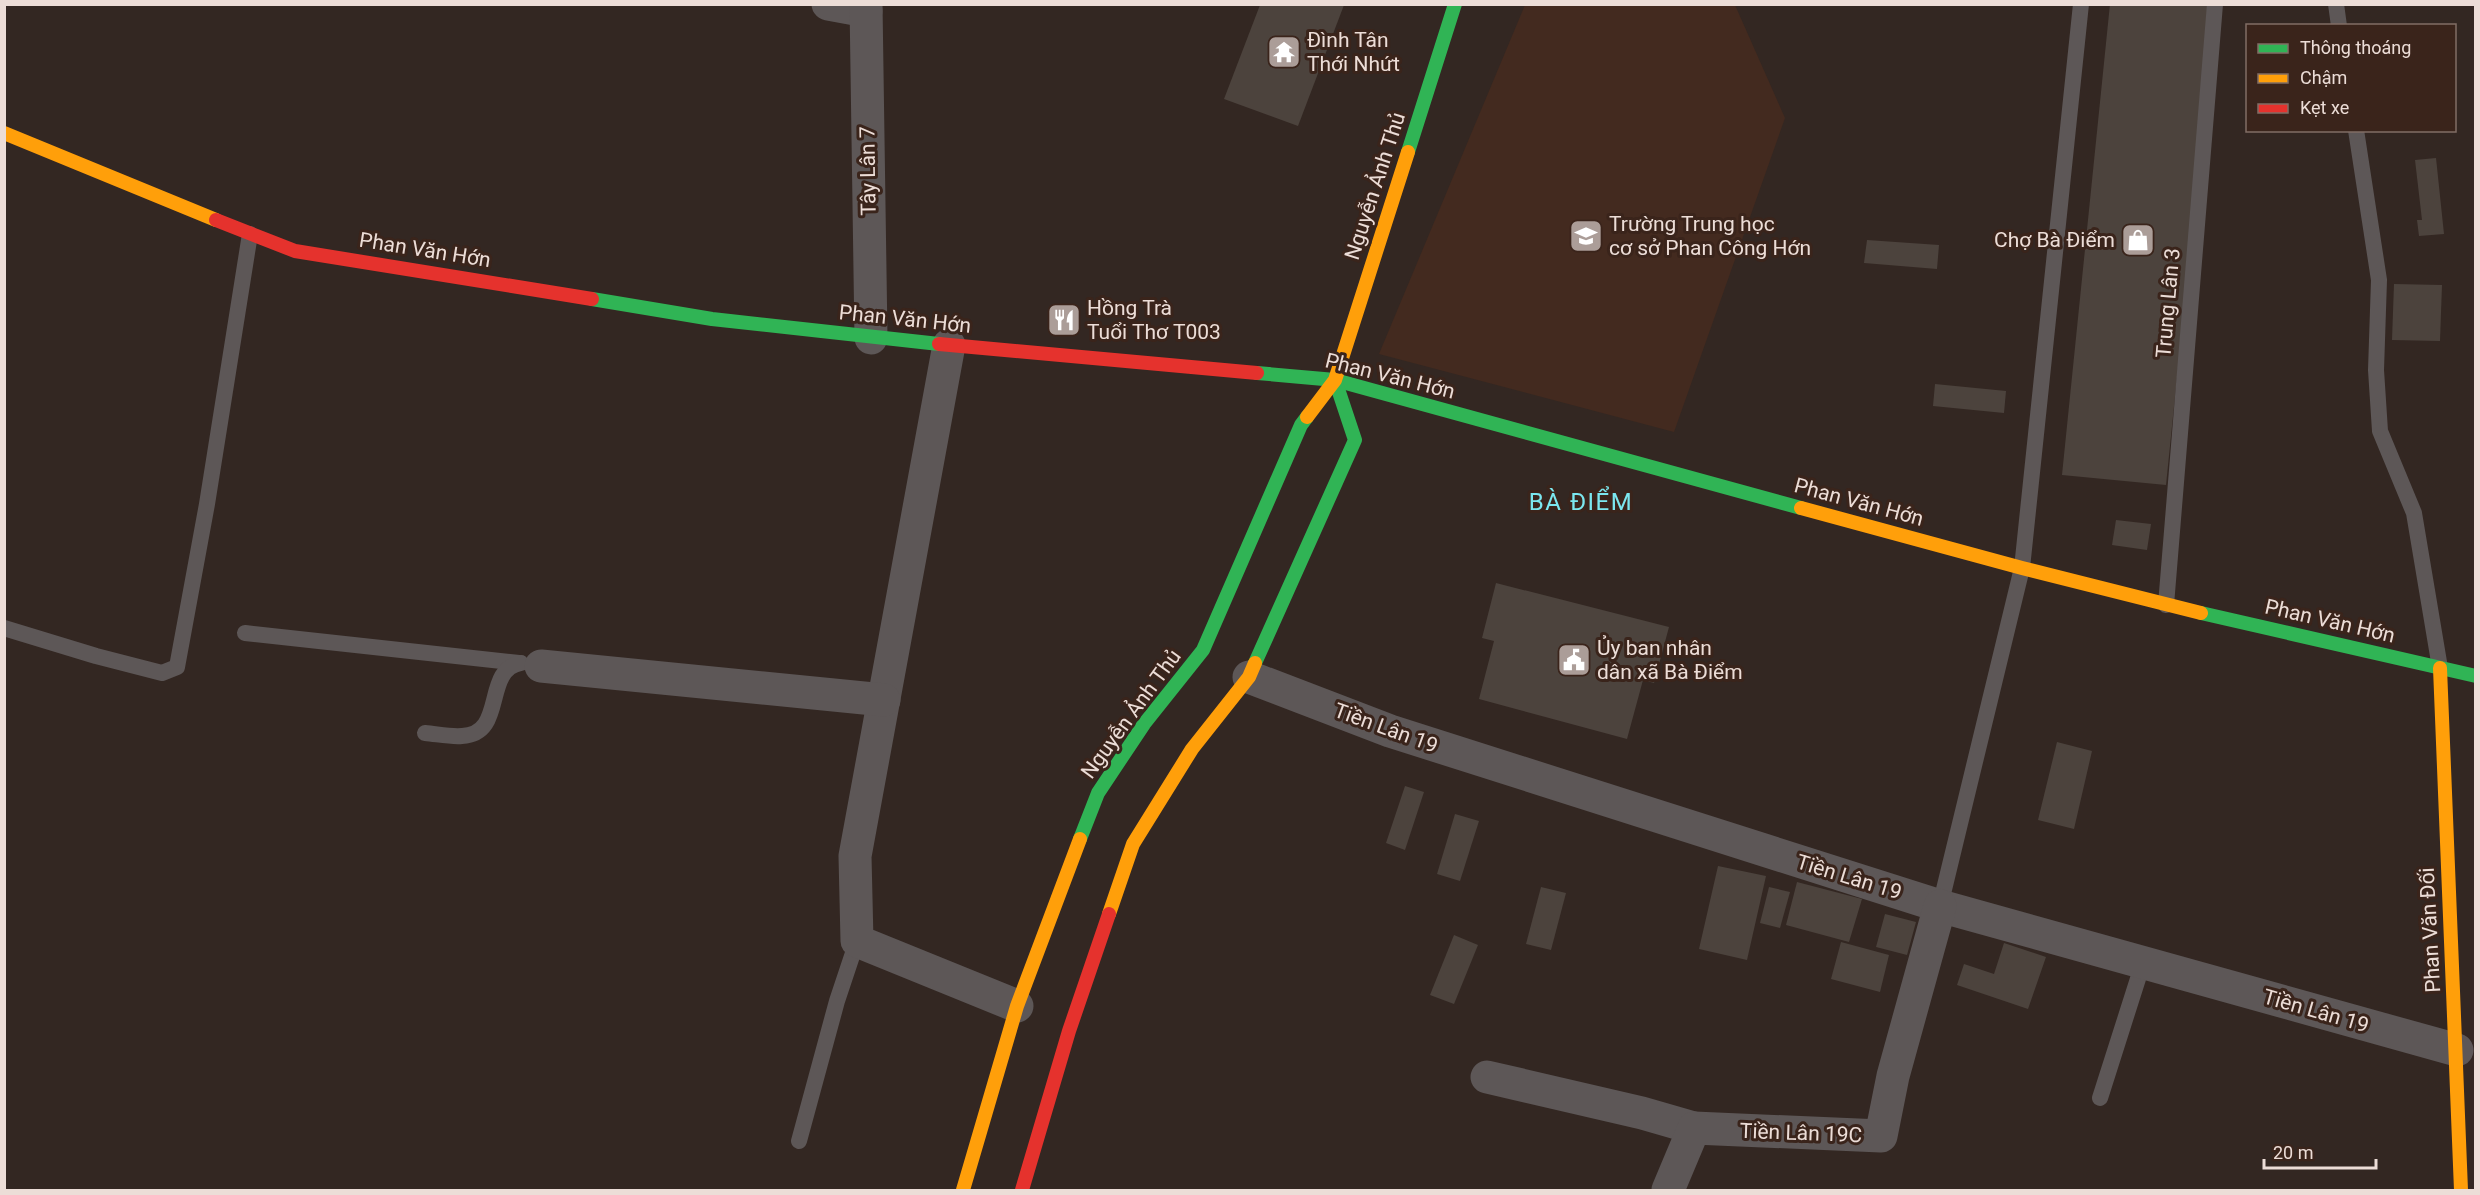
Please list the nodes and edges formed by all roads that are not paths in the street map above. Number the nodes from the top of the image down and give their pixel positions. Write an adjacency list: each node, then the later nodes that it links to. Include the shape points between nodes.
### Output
1 (828, 4): 6 (street)
2 (1455, 4): 13 (main road, Nguyễn Ảnh Thủ)
3 (2081, 4): 14 (lane)
4 (2215, 4): 15 (lane, Trung Lân 3)
5 (2336, 4): 7 (lane)
6 (866, 8): 11 (street, Tây Lân 7)
7 (2339, 24)
8 (4, 132): 10 (main road, Phan Văn Hớn)
9 (2356, 132): 19 (lane, via 2379,280 2376,370 2380,431 2414,513)
10 (250, 234): 11 (main road, Phan Văn Hớn, via 295,251 711,319); 16 (lane, via 177,667 162,673)
11 (871, 338): 12 (main road, Phan Văn Hớn)
12 (949, 345): 13 (main road, Phan Văn Hớn); 22 (street)
13 (1335, 380): 14 (main road, Phan Văn Hớn); 21 (main road, via 1355,440); 27 (main road, Nguyễn Ảnh Thủ, via 1301,425 1203,650 1144,724 1098,793)
14 (2022, 568): 15 (main road, Phan Văn Hớn); 24 (lane)
15 (2166, 605): 19 (main road, Phan Văn Hớn)
16 (4, 628)
17 (245, 633): 18 (lane)
18 (530, 665): 22 (street); 23 (lane, via 510,667 501,675 486,725 463,736)
19 (2440, 668): 20 (main road, Phan Văn Hớn); 28 (main road, Phan Văn Đối)
20 (2475, 676)
21 (1249, 677): 24 (street, Tiền Lân 19, via 1390,731); 34 (main road, via 1192,749 1132,844 1069,1031)
22 (884, 699): 25 (street, via 855,856)
23 (425, 733)
24 (1940, 906): 26 (street, Tiền Lân 19); 31 (street, Tiền Lân 19C, via 1893,1076 1881,1136)
25 (857, 941): 27 (street); 32 (lane)
26 (2143, 963): 28 (street, Tiền Lân 19); 30 (lane)
27 (1017, 1006): 33 (main road, Nguyễn Ảnh Thủ)
28 (2457, 1050): 36 (main road, Phan Văn Đối)
29 (1487, 1077): 31 (street)
30 (2100, 1098)
31 (1694, 1128): 35 (street)
32 (800, 1141)
33 (963, 1191)
34 (1022, 1191)
35 (1668, 1191)
36 (2461, 1191)

